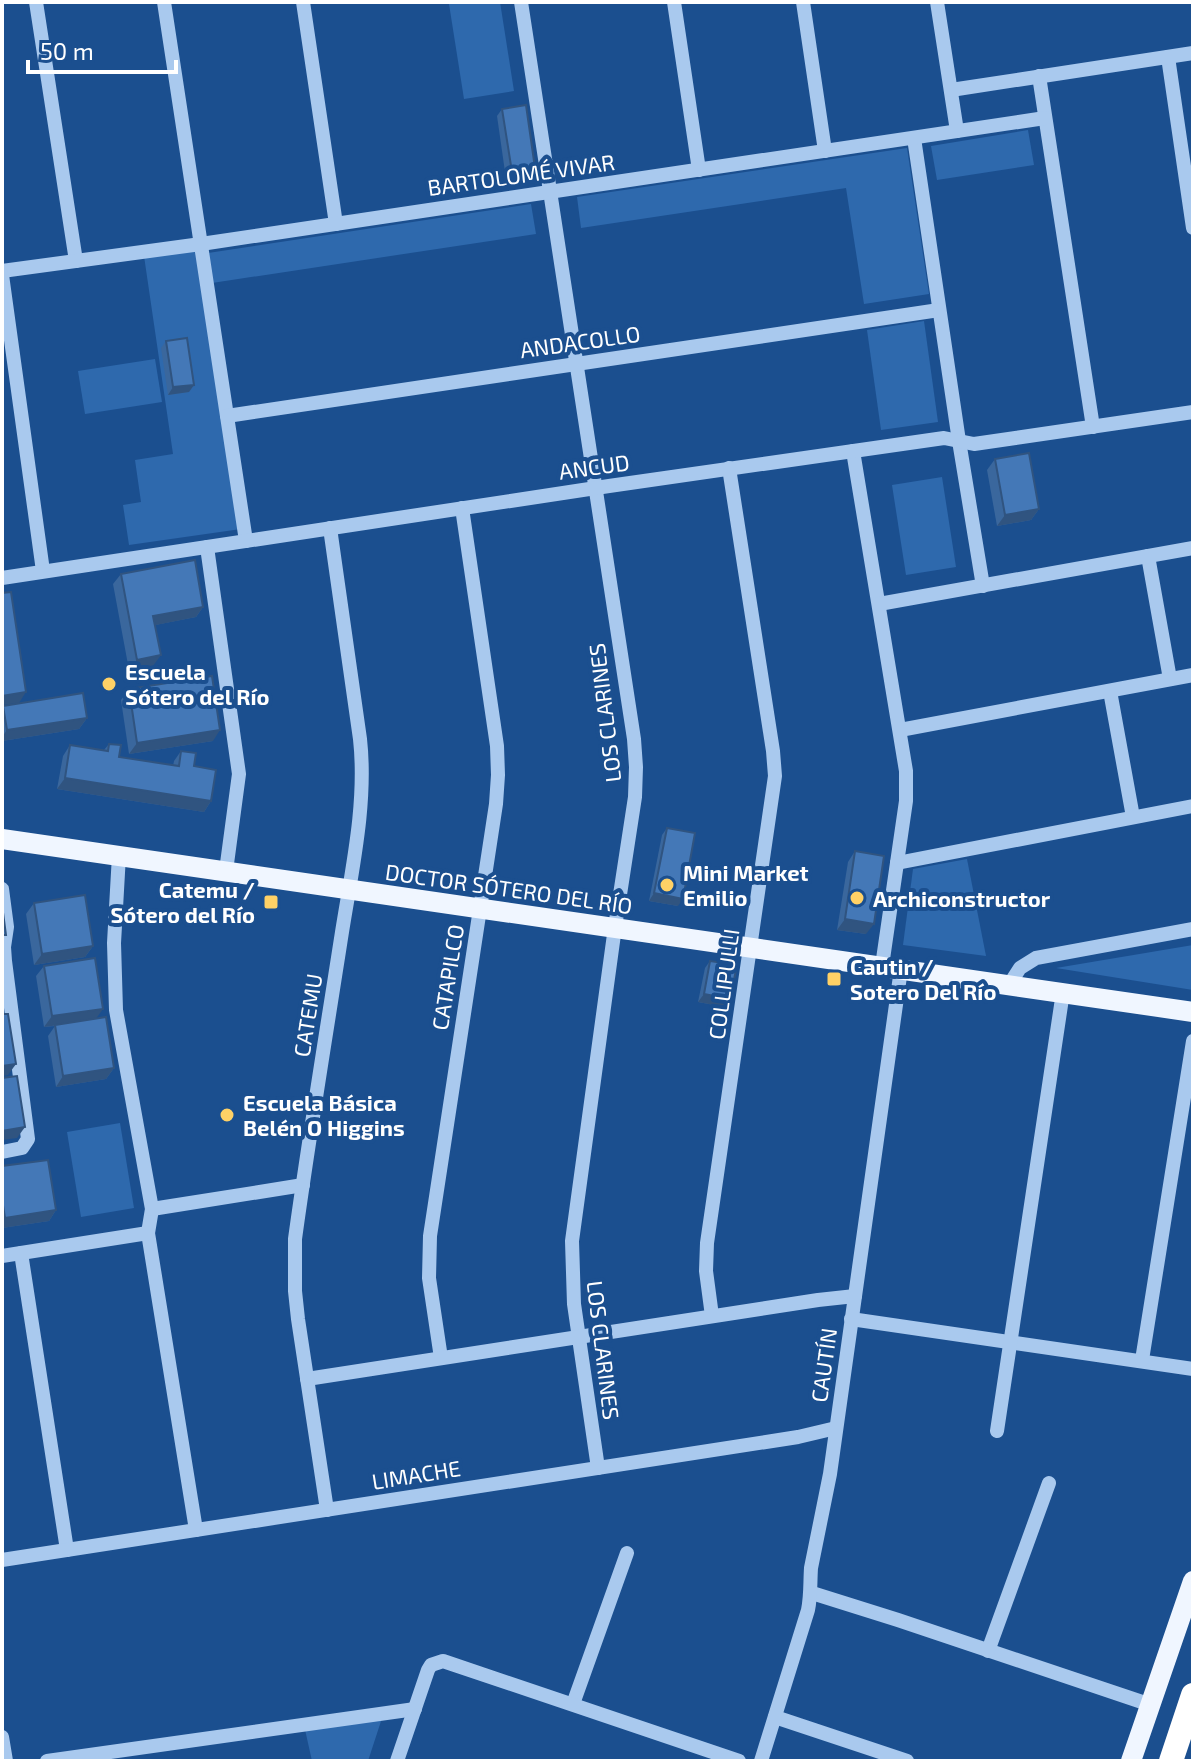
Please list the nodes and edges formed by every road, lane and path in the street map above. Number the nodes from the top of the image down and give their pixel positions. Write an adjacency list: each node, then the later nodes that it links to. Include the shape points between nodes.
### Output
1 (36, 2): 21 (street)
2 (164, 2): 20 (street)
3 (303, 2): 18 (street)
4 (521, 2): 17 (street, LOS CLARINES)
5 (674, 2): 16 (street)
6 (803, 2): 15 (street)
7 (937, 2): 11 (street)
8 (1193, 53): 9 (street)
9 (1168, 57): 10 (street); 19 (street)
10 (1039, 76): 11 (street); 12 (street)
11 (951, 90): 13 (street)
12 (1045, 118): 13 (street, BARTOLOMÉ VIVAR); 28 (street)
13 (957, 131): 14 (street, BARTOLOMÉ VIVAR)
14 (914, 138): 15 (street, BARTOLOMÉ VIVAR); 23 (street)
15 (825, 151): 16 (street, BARTOLOMÉ VIVAR)
16 (699, 170): 17 (street, BARTOLOMÉ VIVAR)
17 (549, 192): 18 (street, BARTOLOMÉ VIVAR); 25 (street, LOS CLARINES)
18 (336, 224): 20 (street, BARTOLOMÉ VIVAR)
19 (1193, 228)
20 (201, 244): 21 (street, BARTOLOMÉ VIVAR); 27 (street)
21 (76, 261): 22 (street, BARTOLOMÉ VIVAR)
22 (2, 273): 24 (street)
23 (939, 310): 25 (street, ANDACOLLO); 29 (street)
24 (5, 316): 39 (street)
25 (576, 364): 27 (street, ANDACOLLO); 32 (street, LOS CLARINES)
26 (1193, 412): 28 (street, ANCUD)
27 (227, 416): 35 (street)
28 (1093, 427): 29 (street, ANCUD, via 974,444)
29 (959, 441): 30 (street, ANCUD, via 944,438); 41 (street)
30 (853, 451): 31 (street, ANCUD); 42 (street, CAUTÍN)
31 (729, 468): 32 (street, ANCUD); 58 (street, COLLIPULLI, via 775,764)
32 (594, 488): 33 (street, ANCUD); 56 (street, LOS CLARINES, via 636,753 635,797)
33 (462, 508): 34 (street, ANCUD); 55 (street, CATAPILCO, via 498,760)
34 (330, 528): 35 (street, ANCUD); 54 (street, CATEMU, via 362,756)
35 (246, 541): 36 (street, ANCUD)
36 (207, 547): 39 (street, ANCUD); 52 (street, via 239,774)
37 (1193, 548): 38 (street)
38 (1148, 556): 41 (street); 44 (street)
39 (43, 571): 40 (street, ANCUD)
40 (2, 578)
41 (983, 586): 42 (street)
42 (879, 604): 46 (street, CAUTÍN)
43 (1193, 675): 44 (street)
44 (1170, 679): 45 (street)
45 (1110, 691): 46 (street); 48 (street)
46 (900, 730): 51 (street, CAUTÍN, via 907,785)
47 (1193, 806): 48 (street)
48 (1133, 817): 51 (street)
49 (2, 839): 50 (main road, DOCTOR SÓTERO DEL RÍO)
50 (119, 855): 52 (main road, DOCTOR SÓTERO DEL RÍO); 67 (street, via 116,1002)
51 (897, 863): 59 (street, CAUTÍN)
52 (226, 871): 54 (main road, DOCTOR SÓTERO DEL RÍO)
53 (2, 889): 60 (street, via 7,927)
54 (349, 889): 55 (main road, DOCTOR SÓTERO DEL RÍO); 66 (street, CATEMU)
55 (480, 908): 56 (main road, DOCTOR SÓTERO DEL RÍO); 76 (street, CATAPILCO, via 430,1236 429,1278)
56 (615, 927): 58 (main road, DOCTOR SÓTERO DEL RÍO); 74 (street, LOS CLARINES, via 572,1241)
57 (1193, 929): 61 (street, via 1036,958 1020,968)
58 (751, 947): 59 (main road, DOCTOR SÓTERO DEL RÍO); 72 (street, COLLIPULLI, via 707,1243)
59 (892, 968): 61 (main road, DOCTOR SÓTERO DEL RÍO); 71 (street, CAUTÍN)
60 (4, 975): 65 (street, via 28,1139 22,1148)
61 (1009, 985): 62 (main road, DOCTOR SÓTERO DEL RÍO)
62 (1063, 992): 63 (main road, DOCTOR SÓTERO DEL RÍO); 75 (street)
63 (1193, 1012)
64 (1193, 1041): 77 (street)
65 (2, 1152)
66 (303, 1185): 67 (street); 79 (street, CATEMU, via 294,1262)
67 (152, 1209): 68 (street)
68 (148, 1233): 69 (street); 85 (street)
69 (21, 1253): 70 (street); 86 (street)
70 (2, 1256)
71 (855, 1296): 72 (street); 73 (street, CAUTÍN)
72 (712, 1316): 74 (street)
73 (851, 1319): 75 (street); 80 (street, CAUTÍN)
74 (578, 1337): 76 (street); 82 (street, LOS CLARINES)
75 (1010, 1341): 77 (street); 81 (street)
76 (441, 1358): 79 (street)
77 (1142, 1360): 78 (street)
78 (1193, 1369)
79 (307, 1379): 84 (street, CATEMU)
80 (836, 1428): 82 (street, LIMACHE); 90 (street, CAUTÍN, via 811,1568)
81 (997, 1431)
82 (598, 1468): 84 (street, LIMACHE)
83 (1049, 1483): 91 (street)
84 (327, 1510): 85 (street, LIMACHE)
85 (196, 1530): 86 (street, LIMACHE)
86 (67, 1550): 88 (street, LIMACHE)
87 (627, 1553): 93 (street)
88 (2, 1560)
89 (1193, 1581): 94 (main road)
90 (812, 1593): 91 (street); 96 (street, CAUTÍN)
91 (988, 1651): 94 (street)
92 (1193, 1695): 105 (highway)
93 (573, 1704): 95 (street, via 437,1662 428,1670); 101 (street)
94 (1151, 1705): 104 (main road)
95 (415, 1709): 99 (street); 100 (street)
96 (775, 1717): 102 (street, CAUTÍN); 103 (street)
97 (2, 1737): 98 (street)
98 (6, 1761)
99 (47, 1761)
100 (397, 1761)
101 (739, 1761)
102 (761, 1761)
103 (907, 1761)
104 (1131, 1761)
105 (1171, 1761)

